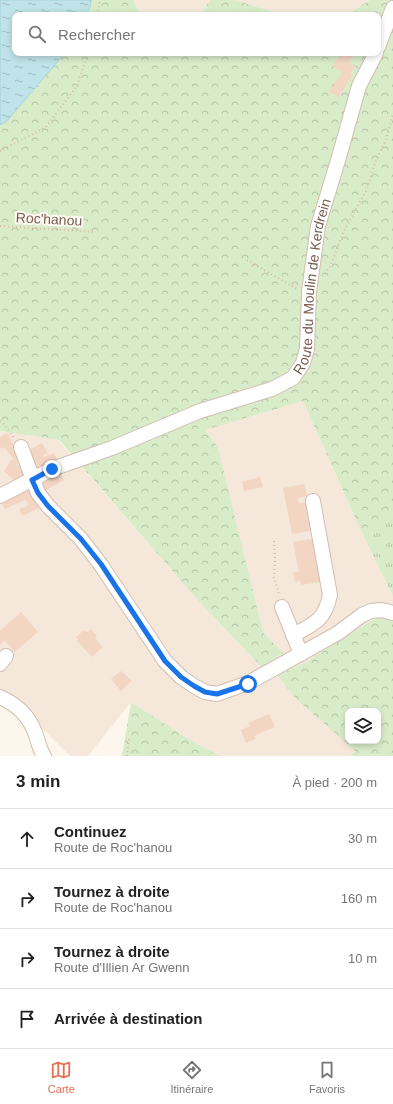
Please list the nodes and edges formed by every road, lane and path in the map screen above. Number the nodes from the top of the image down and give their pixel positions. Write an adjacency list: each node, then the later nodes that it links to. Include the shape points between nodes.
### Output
1 (100, 0): 3 (path)
2 (393, 8): 4 (street, Route du Moulin de Kerdrein)
3 (98, 12)
4 (381, 38)
5 (87, 56): 8 (path, via 77,86 46,127)
6 (374, 56): 13 (street, Route du Moulin de Kerdrein, via 359,86 318,226)
7 (393, 114): 12 (path, via 367,189 342,233 330,267)
8 (0, 150)
9 (0, 226): 10 (path, Roc'hanou)
10 (96, 232)
11 (247, 260): 13 (path)
12 (322, 277)
13 (309, 292): 16 (street, Route du Moulin de Kerdrein, via 307,349 304,363 293,378 272,389 200,411 112,448 52,469)
14 (0, 421): 15 (path)
15 (21, 447): 16 (street)
16 (32, 480): 17 (street, Route du Moulin de Kerdrein); 23 (street, via 48,506 81,539 101,564 165,661 194,686 205,692 217,694 229,691 248,684)
17 (0, 496)
18 (313, 501): 22 (street, via 330,595 328,606 319,620)
19 (274, 541): 20 (path, via 274,577)
20 (282, 607): 22 (street)
21 (387, 611): 23 (street, via 371,611 362,615 338,633)
22 (293, 635): 23 (street)
23 (301, 654)
24 (0, 697): 26 (street, via 24,713)
25 (130, 739): 27 (path)
26 (44, 756)
27 (127, 756)

